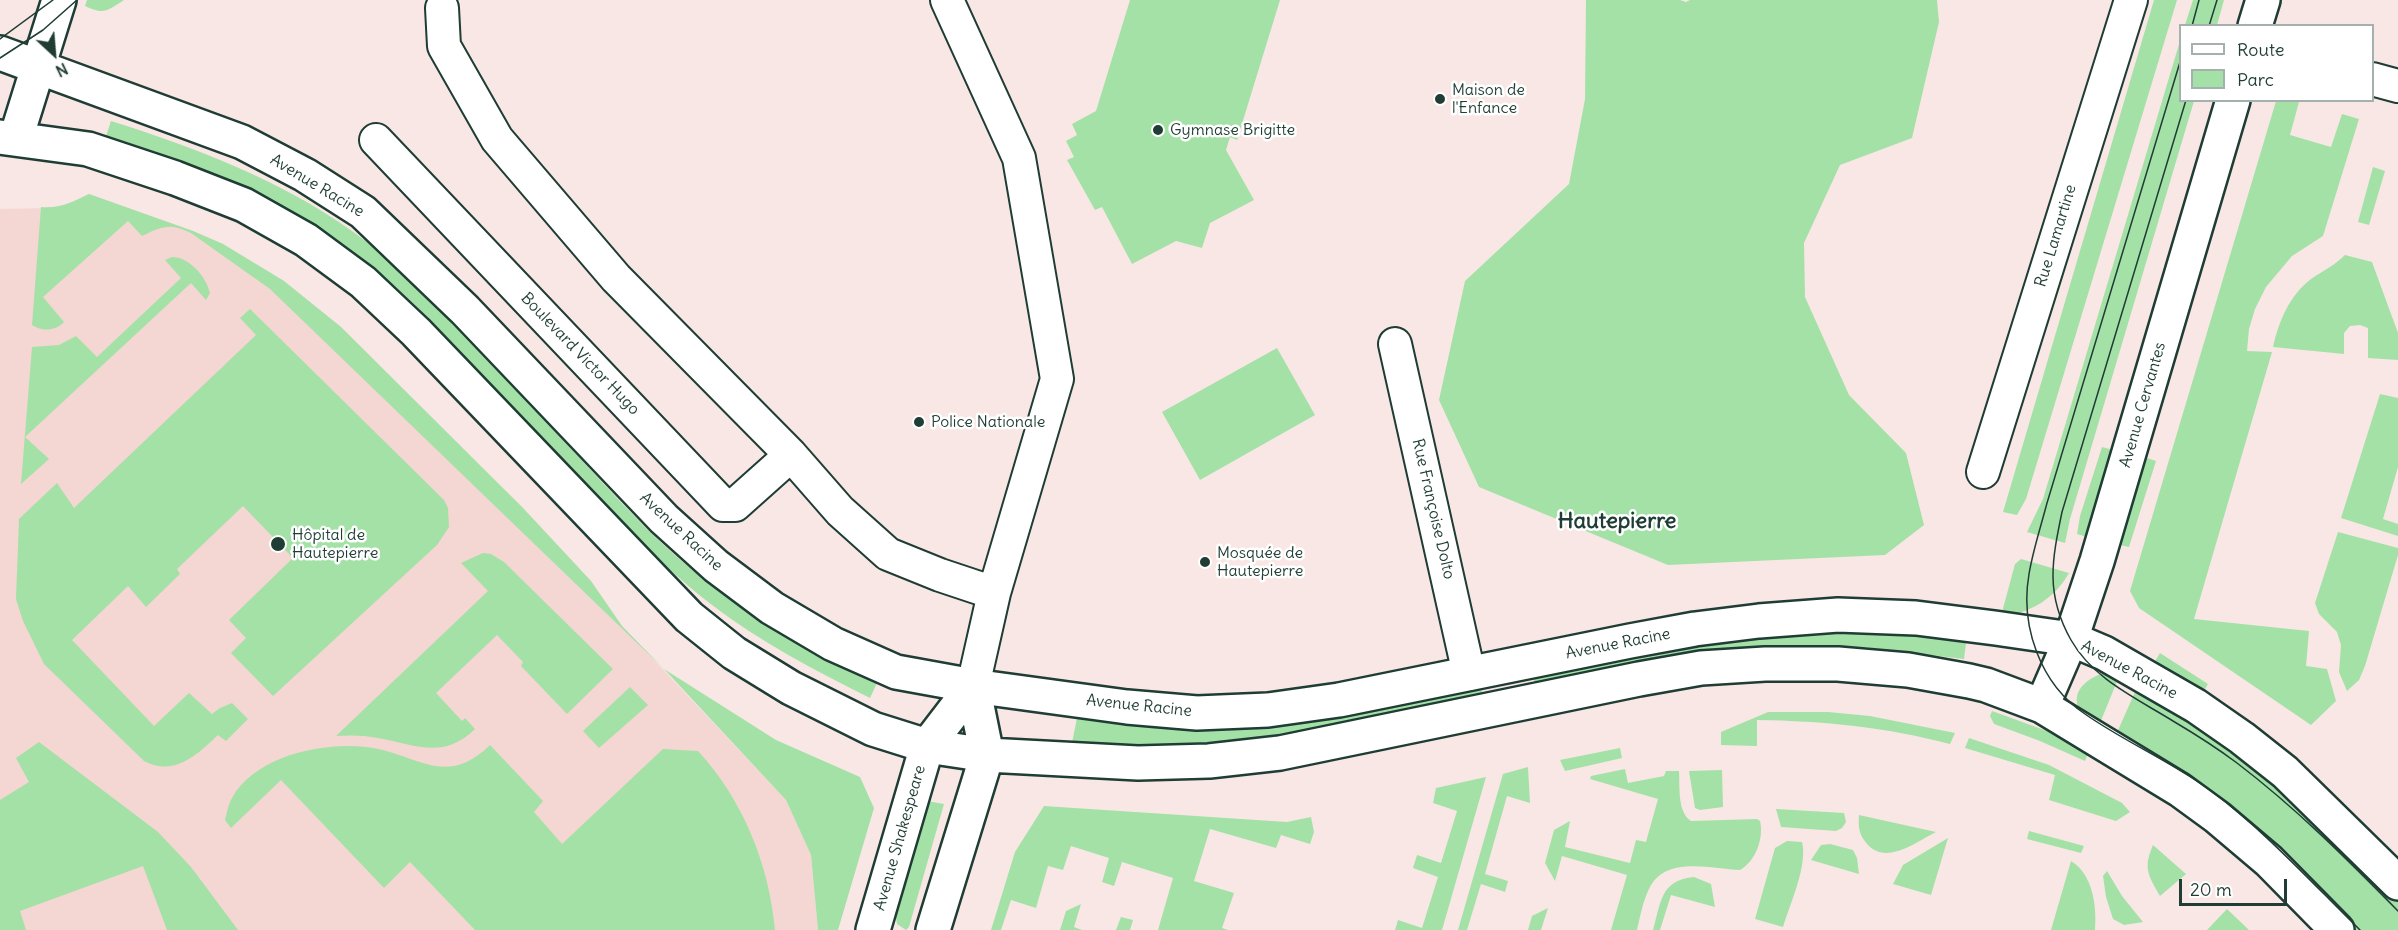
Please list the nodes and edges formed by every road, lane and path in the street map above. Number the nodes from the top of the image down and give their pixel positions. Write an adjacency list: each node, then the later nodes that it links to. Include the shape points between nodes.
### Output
1 (60, 0): 8 (street)
2 (947, 0): 17 (street, via 1019,158 1057,379)
3 (2131, 0): 16 (street, Rue Lamartine)
4 (2263, 0): 6 (street)
5 (442, 8): 15 (street, via 444,46 497,139 616,278)
6 (2256, 24)
7 (0, 53): 8 (street, Avenue Racine)
8 (40, 66): 12 (street); 20 (street, Avenue Racine, via 242,142 363,212 465,310 664,519 716,566 772,608 833,644 896,672)
9 (2374, 79): 10 (street)
10 (2398, 86)
11 (2232, 102): 18 (street, Avenue Cervantes)
12 (8, 137): 22 (street, via 88,149 175,178 244,205 306,240 363,282 416,332 689,617 734,653 792,688 873,729)
13 (376, 141): 15 (street, Boulevard Victor Hugo, via 723,505 735,505)
14 (1395, 344): 19 (street, Rue Françoise Dolto)
15 (791, 455): 17 (street, via 840,512 888,554)
16 (1983, 472)
17 (994, 593): 20 (street)
18 (2071, 639): 19 (street, Avenue Racine, via 1916,618 1838,615 1695,629); 21 (street, Avenue Cervantes); 24 (street, Avenue Racine, via 2136,671 2242,738 2285,772)
19 (1469, 674): 20 (street, Avenue Racine, via 1339,700 1268,710 1197,713)
20 (973, 686): 22 (street); 23 (street)
21 (2042, 706): 23 (street, via 1986,685 1908,670 1838,664 1765,664 1701,668 1639,679 1280,753 1138,764); 27 (street, via 2217,817 2269,861)
22 (927, 746): 23 (street); 25 (street, Avenue Shakespeare)
23 (987, 755): 26 (street)
24 (2398, 883)
25 (873, 930)
26 (933, 930)
27 (2337, 930)

